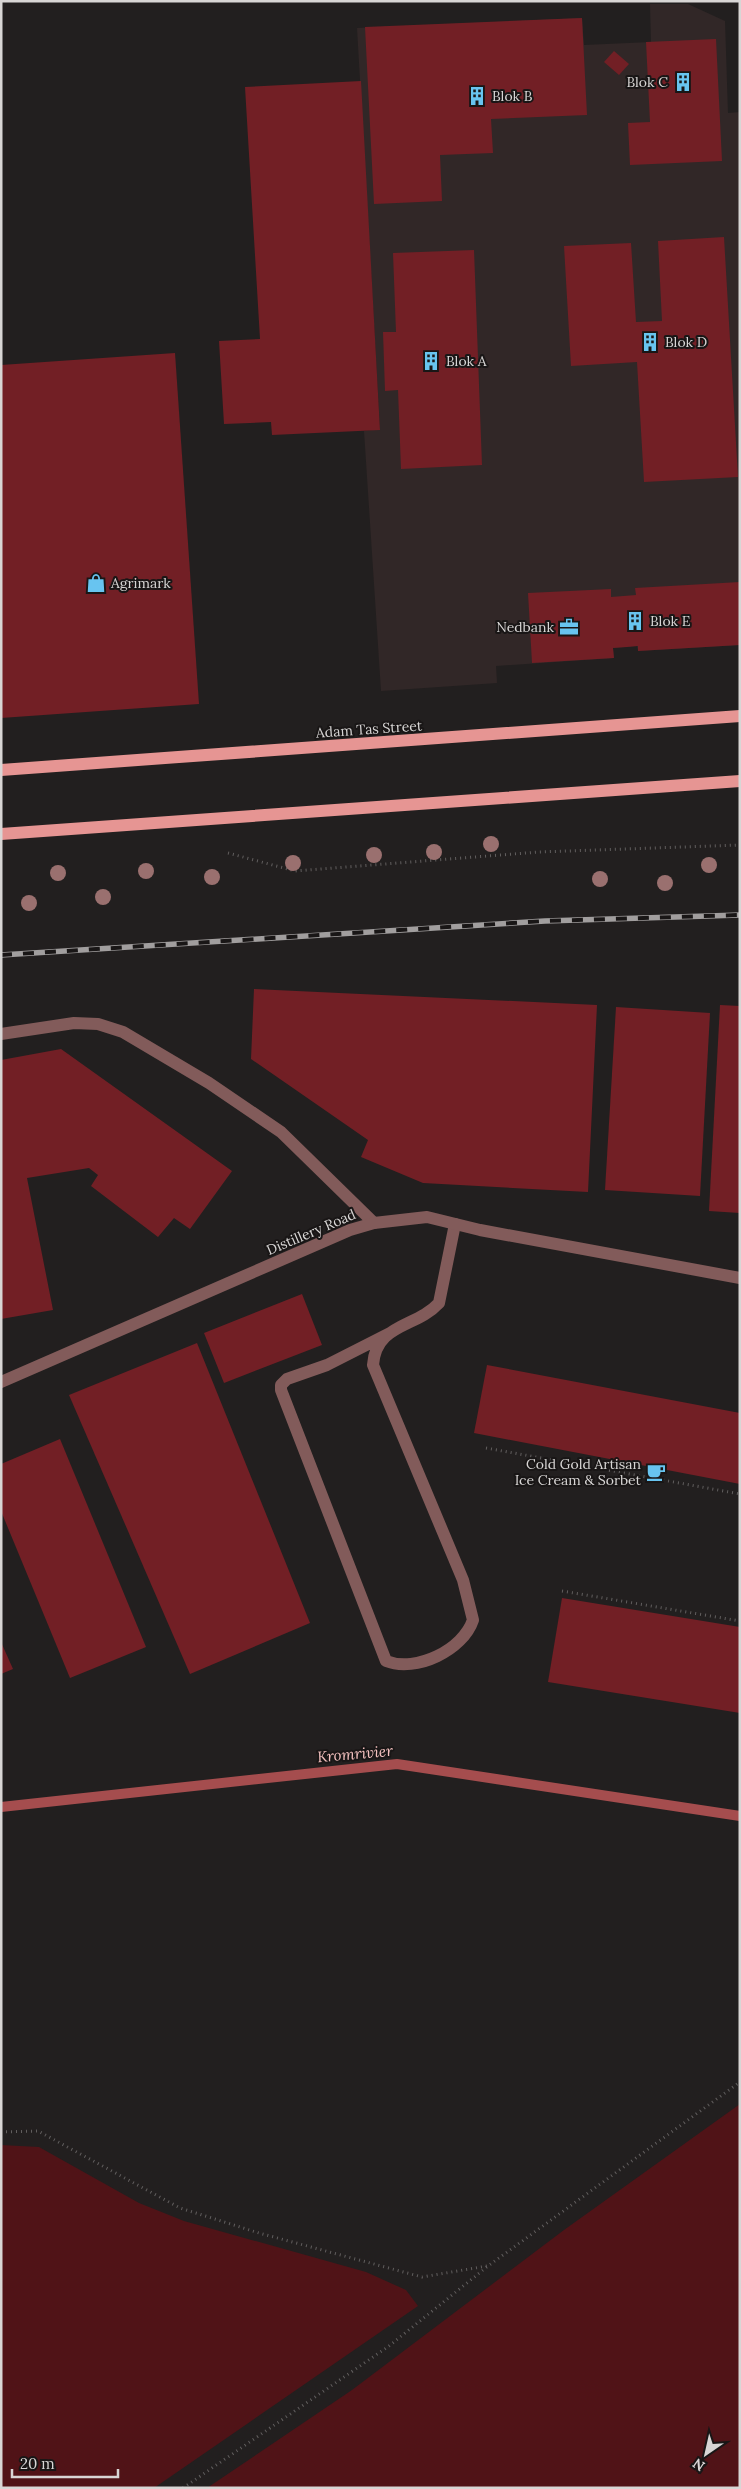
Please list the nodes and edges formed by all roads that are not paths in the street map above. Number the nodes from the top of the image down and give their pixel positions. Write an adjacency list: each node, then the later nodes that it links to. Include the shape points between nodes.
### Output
1 (740, 716): 2 (main road, Adam Tas Street)
2 (1, 770)
3 (740, 781): 4 (main road)
4 (1, 834)
5 (1, 1034): 6 (street, via 74,1023 98,1024 122,1032 209,1083 281,1132)
6 (374, 1223): 7 (street, Distillery Road, via 427,1217); 10 (street, Distillery Road, via 350,1230)
7 (455, 1224): 8 (street, Distillery Road); 9 (street, via 439,1303 430,1313 398,1326)
8 (740, 1278)
9 (390, 1333): 9 (street, via 374,1355 376,1377 463,1580 473,1620 465,1637 456,1645 438,1655 397,1665 386,1661 281,1390 287,1379 336,1361)
10 (1, 1382)

